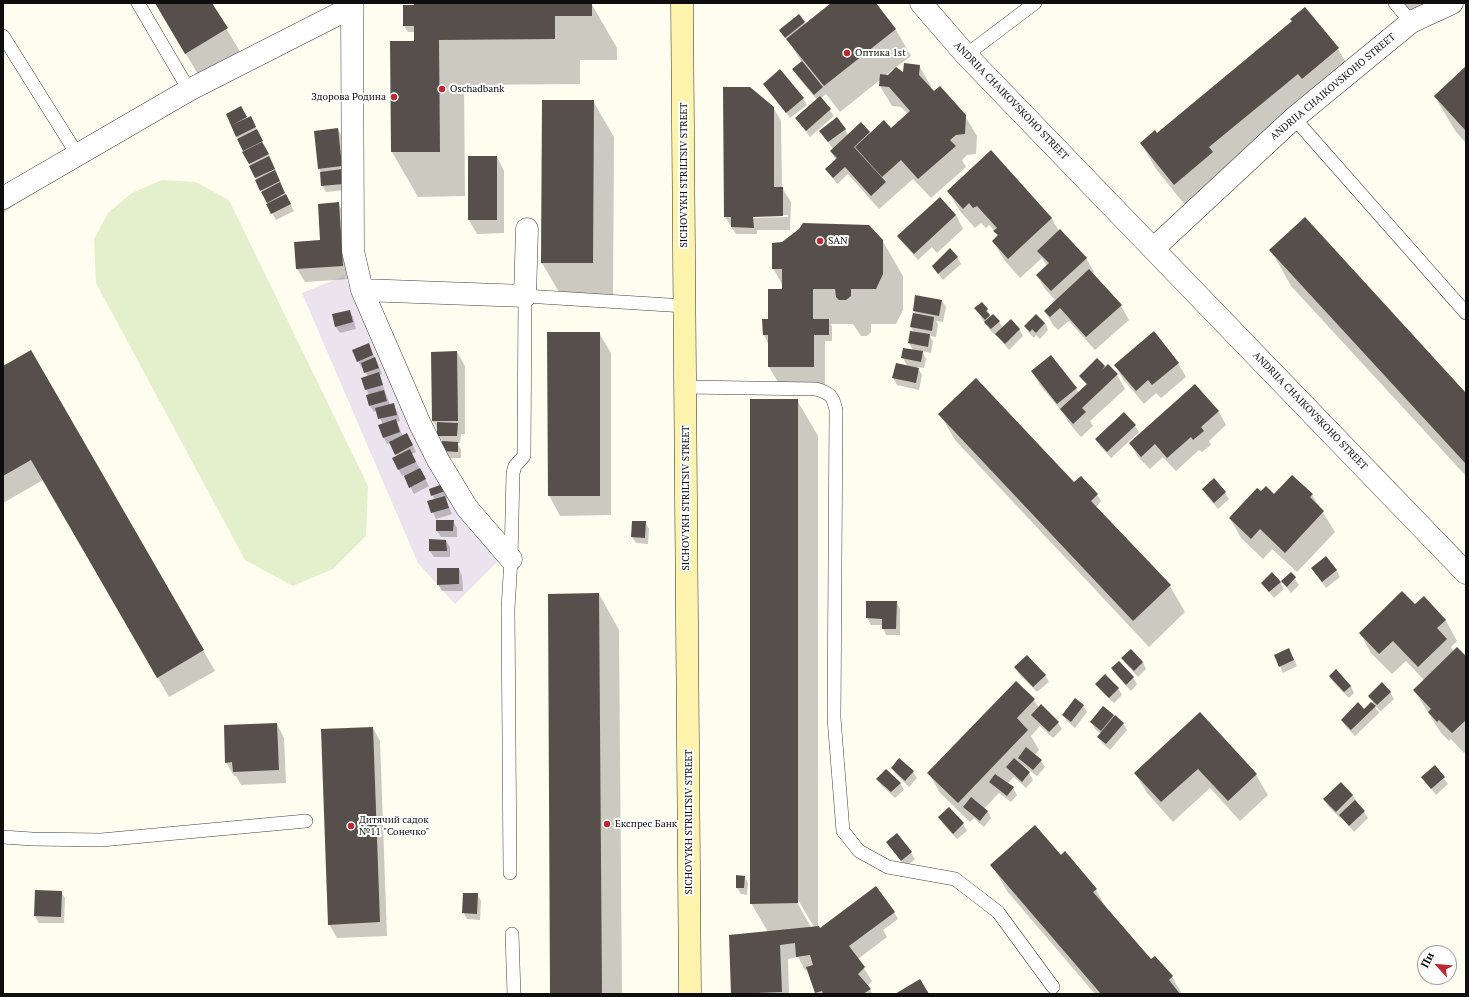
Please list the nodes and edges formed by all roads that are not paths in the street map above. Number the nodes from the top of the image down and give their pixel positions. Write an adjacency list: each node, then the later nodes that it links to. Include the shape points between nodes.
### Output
1 (138, 3): 11 (lane)
2 (682, 3): 19 (street, SICHOVYKH STRILTSIV STREET)
3 (921, 3): 10 (street, ANDRIIA CHAIKOVSKOHO STREET)
4 (1036, 3): 10 (lane)
5 (1395, 3): 8 (lane)
6 (1452, 3): 8 (street, ANDRIIA CHAIKOVSKOHO STREET)
7 (352, 5): 11 (street); 17 (street, via 353,251)
8 (1411, 22): 12 (street, ANDRIIA CHAIKOVSKOHO STREET)
9 (3, 36): 13 (lane)
10 (966, 55): 16 (street, ANDRIIA CHAIKOVSKOHO STREET)
11 (189, 90): 13 (street)
12 (1294, 118): 16 (street, ANDRIIA CHAIKOVSKOHO STREET); 20 (lane)
13 (78, 154): 14 (street)
14 (3, 198)
15 (527, 228): 18 (street)
16 (1153, 249): 23 (street, ANDRIIA CHAIKOVSKOHO STREET)
17 (362, 290): 18 (street); 22 (street, via 438,460 467,508)
18 (525, 296): 19 (lane); 22 (lane, via 524,456 513,472)
19 (685, 306): 21 (street, SICHOVYKH STRILTSIV STREET)
20 (1466, 313)
21 (685, 387): 28 (lane, via 816,389 826,392 833,399 836,410 834,718 843,831 859,851 888,867 955,879 998,912); 30 (street, SICHOVYKH STRILTSIV STREET)
22 (511, 559): 26 (lane, via 508,609)
23 (1466, 573)
24 (306, 821): 25 (lane, via 101,840)
25 (3, 837)
26 (510, 874)
27 (512, 934): 29 (lane)
28 (1053, 987)
29 (514, 994)
30 (690, 994)

